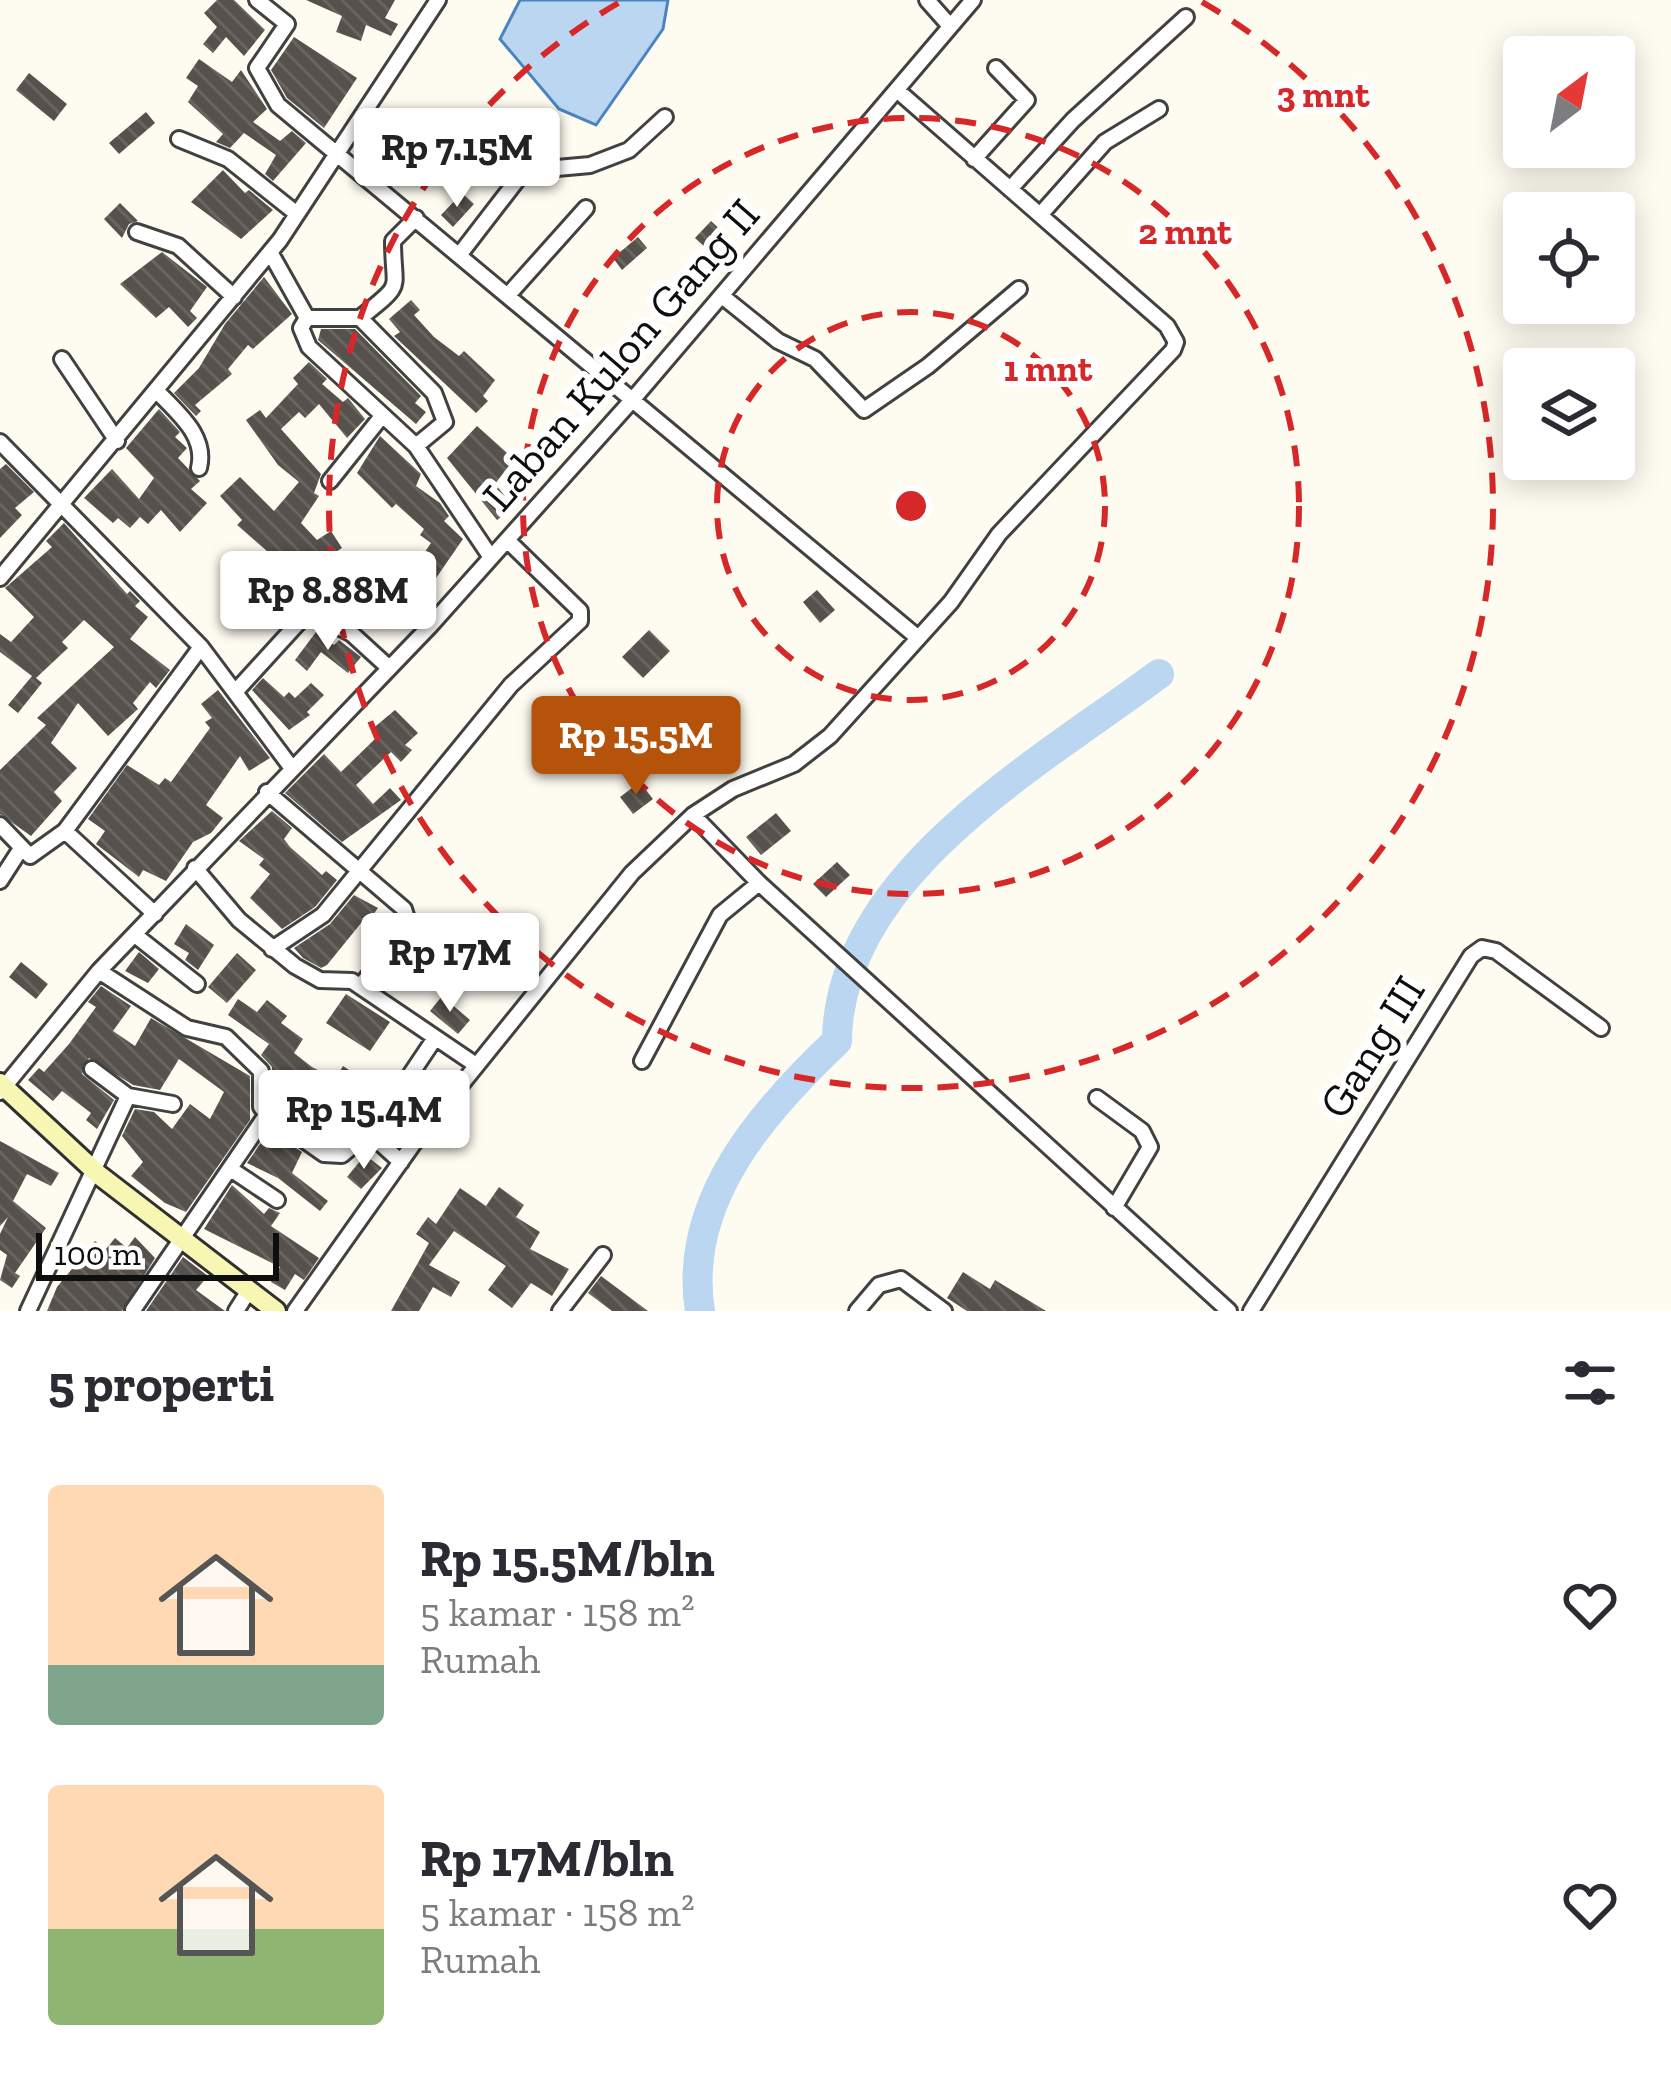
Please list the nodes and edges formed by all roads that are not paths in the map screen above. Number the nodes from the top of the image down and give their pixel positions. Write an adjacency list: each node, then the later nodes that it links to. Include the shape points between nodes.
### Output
1 (257, 0): 12 (street, via 287,24 257,68 259,80)
2 (438, 0): 12 (street)
3 (927, 0): 6 (street)
4 (973, 0): 6 (street, Laban Kulon Gang II)
5 (1186, 17): 14 (street)
6 (950, 26): 8 (street, Laban Kulon Gang II)
7 (995, 68): 13 (street, via 1027,100)
8 (898, 91): 13 (street); 24 (street, Laban Kulon Gang II)
9 (1159, 109): 17 (street, via 1105,142)
10 (665, 117): 21 (street, via 629,150 590,165 524,171)
11 (179, 140): 16 (street, via 228,159)
12 (338, 151): 16 (street); 18 (street)
13 (974, 158): 14 (street)
14 (1010, 189): 17 (street)
15 (586, 208): 23 (street)
16 (297, 214): 20 (street)
17 (1040, 215): 41 (street, via 1177,342 999,534)
18 (416, 218): 21 (street); 26 (street, via 393,241 393,292)
19 (137, 232): 25 (street, via 178,246)
20 (270, 252): 25 (street); 27 (street)
21 (460, 254): 23 (street)
22 (1018, 289): 24 (street, via 866,410 815,359)
23 (508, 294): 30 (street)
24 (722, 296): 30 (street, Laban Kulon Gang II)
25 (234, 297): 29 (street)
26 (360, 317): 27 (street); 34 (street, via 445,413)
27 (307, 318): 31 (street, via 301,328 309,347)
28 (62, 359): 32 (street)
29 (157, 391): 32 (street); 35 (street, via 192,429)
30 (634, 398): 38 (street, Laban Kulon Gang II); 41 (street)
31 (382, 416): 34 (street); 36 (street)
32 (117, 441): 37 (street)
33 (0, 442): 37 (street)
34 (416, 446): 39 (street)
35 (199, 468)
36 (330, 482)
37 (64, 503): 40 (street); 42 (street)
38 (507, 540): 39 (street, Laban Kulon Gang II); 52 (street, via 580,610 580,621 511,685)
39 (490, 556): 43 (street, Laban Kulon Gang II)
40 (0, 578)
41 (917, 637): 47 (street, via 830,736 794,764)
42 (201, 647): 44 (street); 49 (street)
43 (387, 665): 44 (street, via 310,611); 45 (street, Laban Kulon Gang II)
44 (237, 690): 45 (street)
45 (291, 767): 46 (street, Laban Kulon Gang II)
46 (267, 792): 51 (street, Laban Kulon Gang II); 52 (street)
47 (693, 815): 54 (street); 64 (street, via 632,873)
48 (0, 825): 50 (street)
49 (65, 830): 50 (street, via 34,856); 55 (street)
50 (20, 850): 53 (street)
51 (195, 868): 55 (street, Laban Kulon Gang II); 57 (street)
52 (359, 872): 57 (street, via 322,915); 60 (street, via 404,909 409,926)
53 (0, 881)
54 (759, 883): 63 (street, via 713,926); 76 (street)
55 (155, 914): 56 (street, Laban Kulon Gang II)
56 (135, 935): 58 (street, Laban Kulon Gang II); 59 (street)
57 (272, 950): 60 (street, via 309,976)
58 (99, 971): 66 (street, Laban Kulon Gang II); 70 (street, via 187,1028 232,1042 261,1071)
59 (197, 984)
60 (361, 985): 62 (street)
61 (1601, 1028): 89 (street, Gang III, via 1496,951 1471,956)
62 (435, 1038): 64 (street); 71 (street)
63 (642, 1061)
64 (476, 1065): 72 (street)
65 (92, 1069): 67 (street)
66 (1, 1087): 74 (main road)
67 (128, 1096): 69 (street); 74 (street)
68 (1097, 1098): 76 (street, via 1142,1131 1150,1147)
69 (173, 1104)
70 (267, 1114): 71 (street, via 333,1158); 73 (street)
71 (369, 1133): 72 (street)
72 (401, 1162): 84 (street)
73 (232, 1170): 75 (street); 77 (street)
74 (95, 1171): 77 (main road); 81 (street)
75 (277, 1200)
76 (1114, 1208): 88 (street)
77 (182, 1242): 79 (main road); 80 (street)
78 (603, 1255): 85 (street)
79 (248, 1292): 82 (street); 83 (main road)
80 (134, 1310)
81 (28, 1311)
82 (236, 1311)
83 (276, 1311)
84 (295, 1311)
85 (560, 1311)
86 (857, 1311): 87 (street, via 879,1285 901,1280)
87 (944, 1311)
88 (1229, 1311)
89 (1252, 1311)

